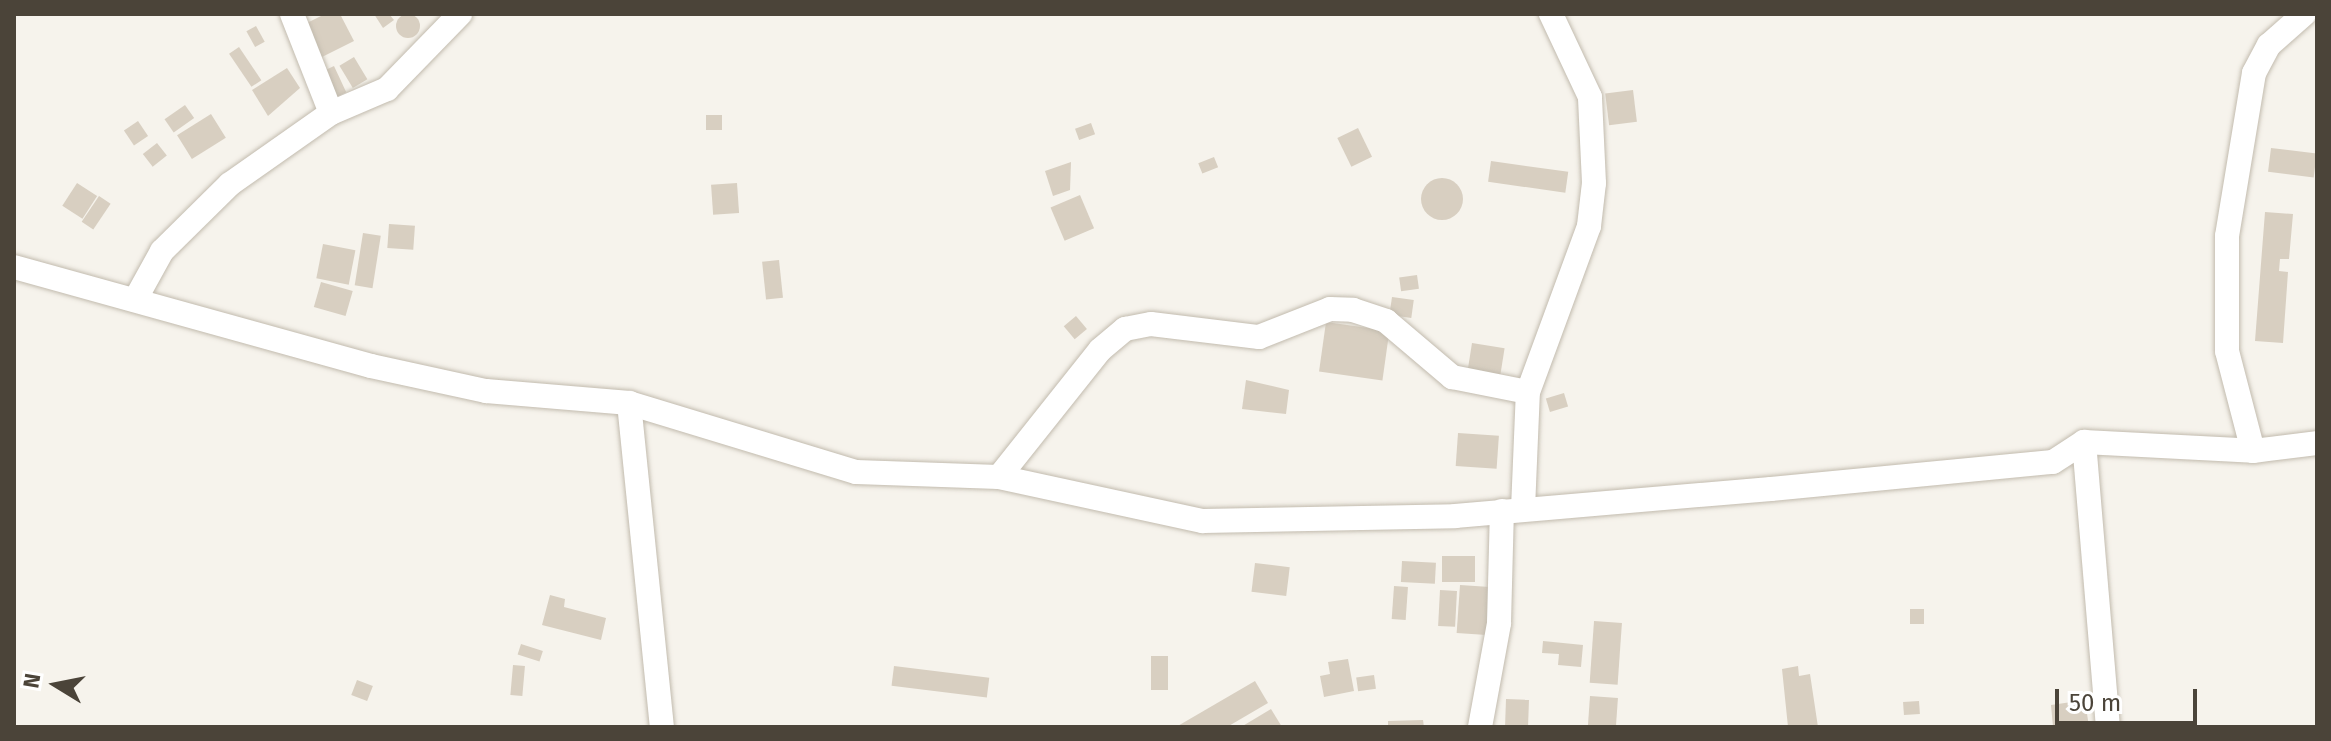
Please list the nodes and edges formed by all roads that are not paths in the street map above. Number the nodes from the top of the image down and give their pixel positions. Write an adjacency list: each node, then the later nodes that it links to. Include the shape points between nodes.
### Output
1 (292, 14): 5 (street)
2 (460, 14): 5 (street, via 387,89)
3 (1551, 14): 8 (street, via 1590,97 1594,183 1589,226)
4 (2304, 14): 12 (street, via 2269,45 2254,73 2227,236 2227,351)
5 (331, 113): 7 (street, via 206,205 162,251)
6 (14, 267): 7 (street)
7 (135, 300): 9 (street, via 486,391)
8 (1528, 392): 13 (street, via 1452,377 1386,321 1353,310 1330,309 1259,337 1151,324 1125,329 1100,350); 14 (street)
9 (629, 403): 13 (street, via 856,472); 15 (street)
10 (2084, 442): 12 (street); 14 (street, via 2053,462); 17 (street)
11 (2317, 443): 12 (street)
12 (2253, 451)
13 (999, 477): 14 (street, via 1203,521 1270,525)
14 (1513, 510): 16 (street)
15 (662, 727)
16 (1480, 727)
17 (2108, 727)

